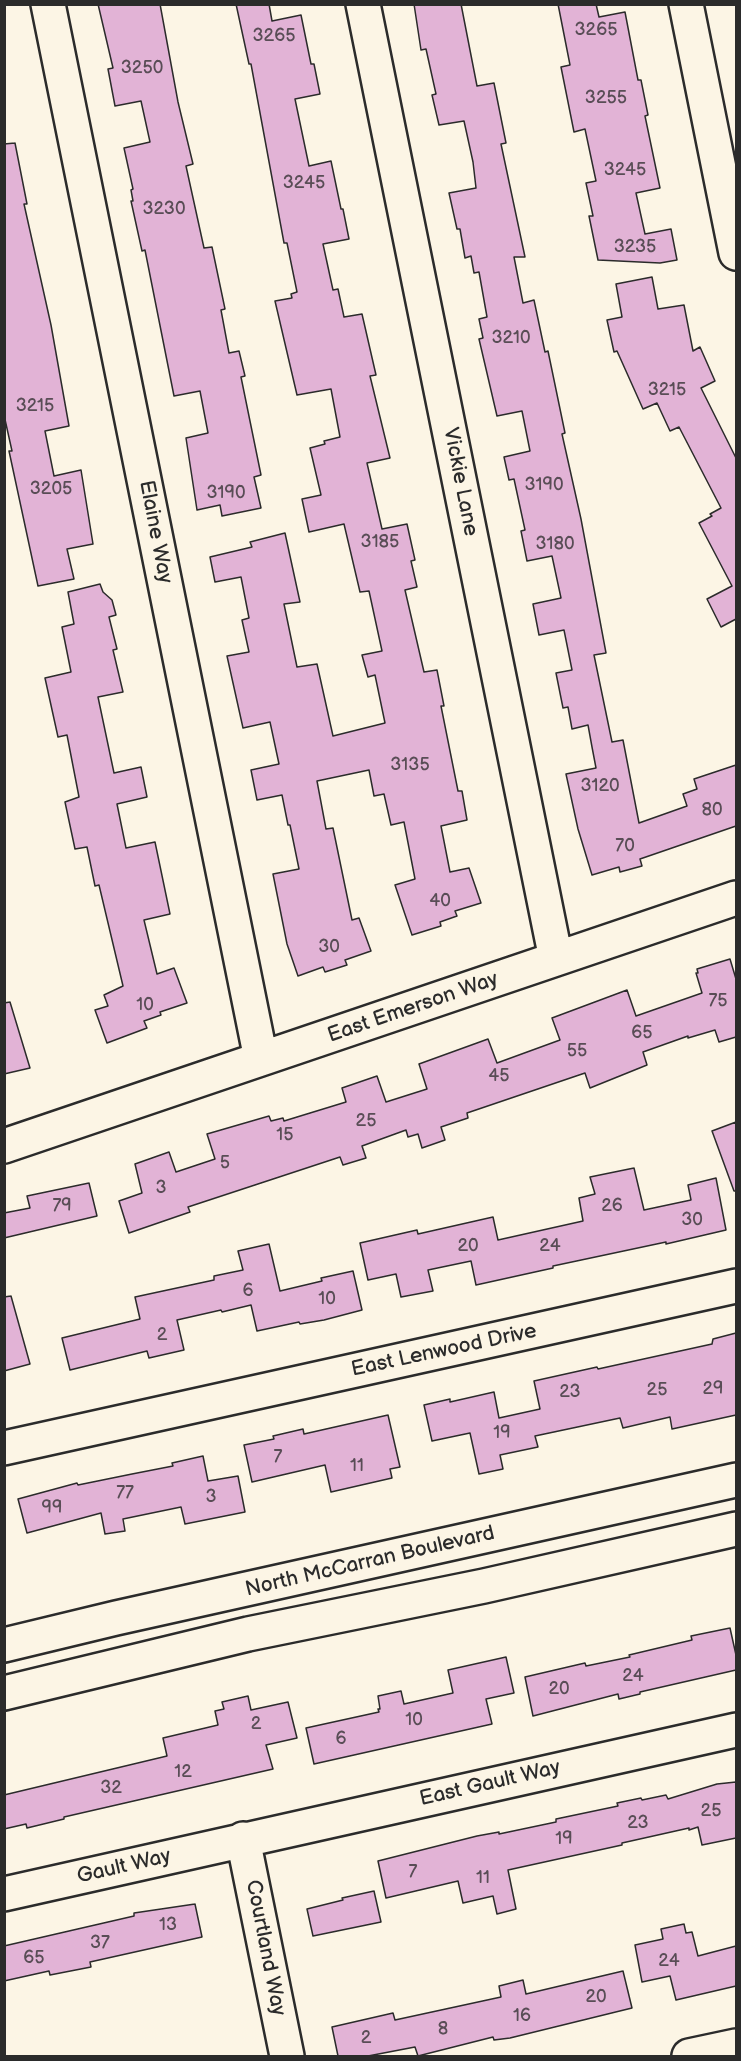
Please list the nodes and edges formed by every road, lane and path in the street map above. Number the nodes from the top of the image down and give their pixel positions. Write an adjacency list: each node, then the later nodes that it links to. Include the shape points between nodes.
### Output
1 (48, 4): 7 (street, Elaine Way)
2 (363, 4): 6 (street, Vickie Lane)
3 (686, 4): 4 (street)
4 (736, 253)
5 (736, 898): 6 (street, East Emerson Way)
6 (556, 959): 7 (street, East Emerson Way)
7 (261, 1059): 8 (street, East Emerson Way)
8 (4, 1146)
9 (736, 1286): 10 (street, East Lenwood Drive)
10 (4, 1448)
11 (736, 1480): 13 (street, North McCarran Boulevard)
12 (736, 1529): 14 (street, North McCarran Boulevard, via 248,1634)
13 (4, 1645)
14 (4, 1693)
15 (736, 1730): 16 (street, East Gault Way)
16 (243, 1839): 17 (street, Gault Way); 19 (street, Courtland Way)
17 (4, 1894)
18 (736, 2046): 20 (street)
19 (287, 2056)
20 (689, 2056)

